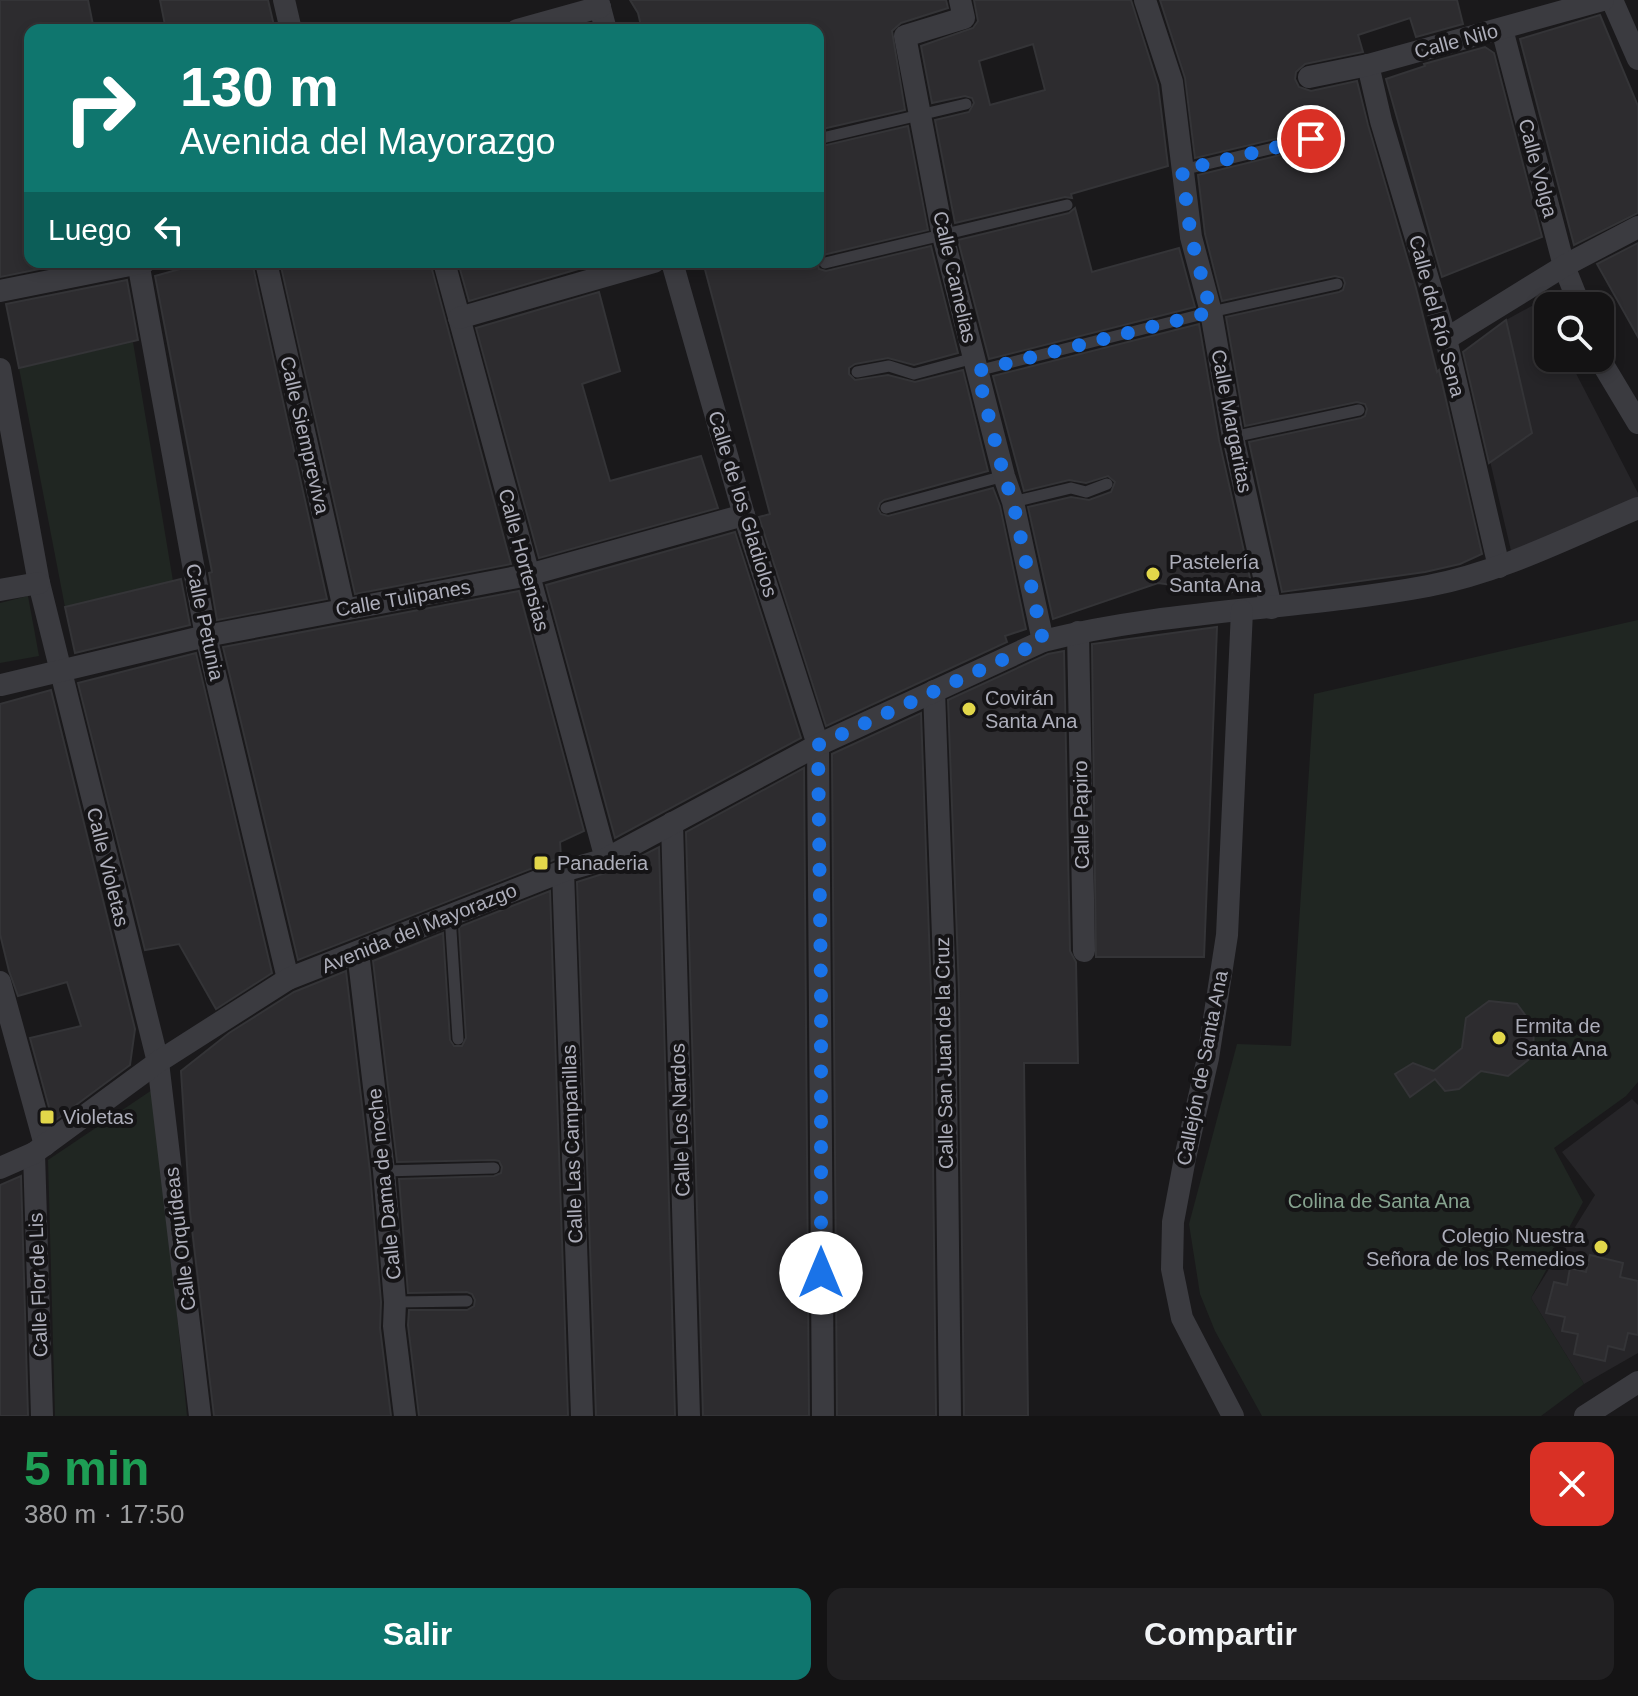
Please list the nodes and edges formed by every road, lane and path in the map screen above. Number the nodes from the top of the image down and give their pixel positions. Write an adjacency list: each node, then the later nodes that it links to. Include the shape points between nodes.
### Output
1 (284, 0): 7 (street)
2 (960, 0): 15 (street, Calle Camelias, via 964,18 905,36)
3 (1145, 0): 18 (street, Calle Margaritas, via 1172,82)
4 (1603, 0): 10 (street, Calle Nilo)
5 (1612, 0): 11 (street)
6 (599, 3): 8 (street); 9 (street)
7 (290, 24)
8 (535, 24)
9 (604, 24)
10 (1502, 29): 12 (street, Calle Nilo); 23 (street, Calle Volga)
11 (1638, 59)
12 (1368, 65): 13 (street, Calle Nilo); 35 (street, Calle del Río Sena)
13 (1309, 77)
14 (966, 104): 15 (lane)
15 (921, 116): 16 (lane); 21 (street, Calle Camelias)
16 (824, 138)
17 (1311, 139): 18 (lane)
18 (1182, 170): 33 (street, Calle Margaritas, via 1191,237)
19 (1067, 205): 21 (lane)
20 (1638, 227): 23 (street)
21 (943, 236): 22 (lane); 36 (street, Calle Camelias)
22 (825, 263)
23 (1564, 266): 32 (street, Calle Volga); 35 (street)
24 (115, 268): 31 (street)
25 (141, 268): 57 (street, Calle Petunia)
26 (267, 268): 54 (street, Calle Siempreviva)
27 (446, 268): 34 (street, Calle Hortensias)
28 (633, 268): 34 (street)
29 (674, 268): 48 (street, Calle de los Gladiolos)
30 (1337, 284): 33 (lane)
31 (0, 291)
32 (1574, 292)
33 (1211, 312): 36 (lane); 42 (street, Calle Margaritas)
34 (459, 318): 50 (street, Calle Hortensias)
35 (1446, 339): 49 (street, Calle del Río Sena)
36 (975, 364): 38 (lane, via 914,374 889,366); 43 (street, Calle Camelias)
37 (0, 369): 51 (street, Calle Violetas)
38 (857, 372)
39 (1607, 372): 41 (street)
40 (1359, 410): 42 (lane)
41 (1638, 423)
42 (1233, 437): 53 (street, Calle Margaritas)
43 (1004, 476): 45 (street, Calle Camelias); 46 (lane)
44 (1107, 484): 45 (lane)
45 (1013, 502): 58 (street, Calle Camelias)
46 (886, 508)
47 (1638, 508): 49 (street, Avenida del Mayorazgo)
48 (744, 515): 50 (street, Calle Tulipanes); 62 (street, Calle de los Gladiolos)
49 (1499, 567): 53 (street, Avenida del Mayorazgo, via 1429,586)
50 (528, 575): 54 (street, Calle Tulipanes); 64 (street, Calle Hortensias)
51 (39, 583): 52 (street); 59 (street, Calle Violetas)
52 (0, 590)
53 (1271, 608): 55 (street, Avenida del Mayorazgo)
54 (344, 609): 57 (street, Calle Tulipanes)
55 (1242, 611): 56 (street, Avenida del Mayorazgo); 88 (street, Callejón de Santa Ana, via 1227,935 1208,1058 1173,1222 1172,1269 1182,1318)
56 (1078, 632): 58 (street, Avenida del Mayorazgo); 67 (street, Calle Papiro)
57 (206, 636): 59 (street, Calle Tulipanes); 69 (street, Calle Petunia)
58 (1043, 641): 61 (street, Avenida del Mayorazgo)
59 (59, 672): 60 (street); 73 (street, Calle Violetas)
60 (1, 685)
61 (934, 691): 62 (street, Avenida del Mayorazgo); 87 (street, Calle San Juan de la Cruz, via 945,991)
62 (818, 745): 63 (street, Avenida del Mayorazgo); 86 (street, Calle de los Gladiolos)
63 (672, 823): 64 (street, Avenida del Mayorazgo); 85 (street, Calle Los Nardos)
64 (606, 859): 65 (street, Avenida del Mayorazgo)
65 (563, 871): 66 (street, Avenida del Mayorazgo); 84 (street, Calle Las Campanillas)
66 (450, 915): 68 (street, Avenida del Mayorazgo); 72 (lane)
67 (1084, 951)
68 (358, 952): 69 (street, Avenida del Mayorazgo); 77 (street, Calle Dama de noche)
69 (288, 979): 73 (street, Avenida del Mayorazgo)
70 (0, 982): 71 (street, Calle Flor de Lis)
71 (6, 1034): 74 (street, Calle Flor de Lis)
72 (458, 1039)
73 (158, 1062): 74 (street, Avenida del Mayorazgo); 82 (street, Calle Orquídeas)
74 (40, 1149): 75 (street, Avenida del Mayorazgo); 81 (street, Calle Flor de Lis)
75 (0, 1168)
76 (494, 1168): 77 (lane)
77 (384, 1171): 79 (street, Calle Dama de noche)
78 (467, 1301): 79 (lane)
79 (395, 1302): 83 (street, Calle Dama de noche)
80 (1638, 1382): 89 (street)
81 (42, 1416)
82 (200, 1416)
83 (405, 1416)
84 (582, 1416)
85 (689, 1416)
86 (823, 1416)
87 (950, 1416)
88 (1233, 1416)
89 (1585, 1416)

